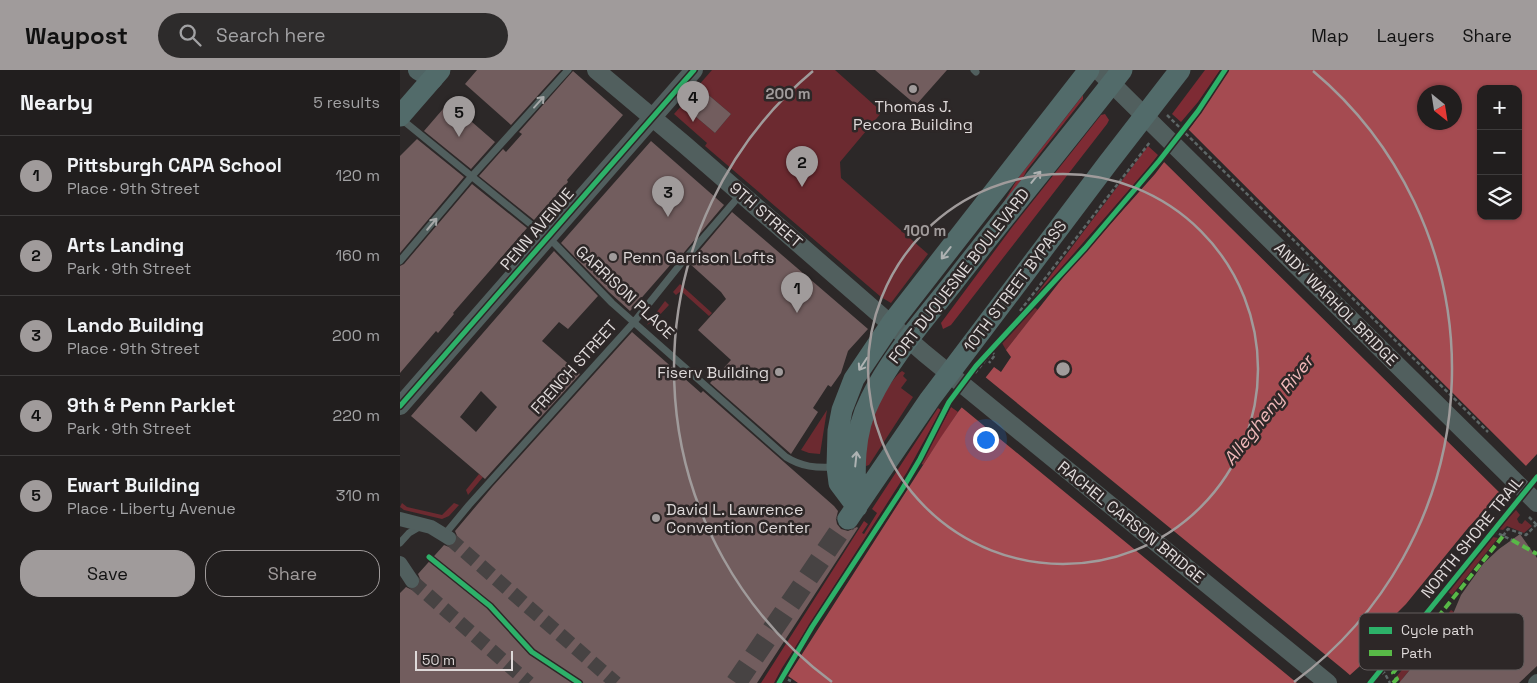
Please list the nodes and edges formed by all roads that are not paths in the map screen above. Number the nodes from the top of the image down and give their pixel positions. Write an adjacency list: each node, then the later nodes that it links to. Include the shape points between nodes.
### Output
1 (568, 70): 10 (lane, one-way to 1)
2 (596, 70): 9 (street, 9TH STREET)
3 (694, 70): 9 (street, PENN AVENUE)
4 (1089, 70): 15 (main road, FORT DUQUESNE BOULEVARD, one-way to 15)
5 (1180, 70): 21 (main road, 10TH STREET BYPASS, via 930,399)
6 (430, 73): 8 (main road)
7 (1110, 74): 16 (main road, FORT DUQUESNE BOULEVARD, one-way to 7); 20 (street, ANDY WARHOL BRIDGE, via 1135,106)
8 (400, 117): 10 (lane, GARRISON PLACE)
9 (652, 118): 11 (street, 9TH STREET); 12 (street, PENN AVENUE)
10 (472, 176): 12 (lane, GARRISON PLACE); 13 (lane, one-way to 10)
11 (741, 194): 14 (lane, FRENCH STREET); 15 (street, 9TH STREET)
12 (546, 238): 14 (lane, GARRISON PLACE); 18 (street, PENN AVENUE)
13 (400, 261)
14 (634, 322): 19 (lane, GARRISON PLACE, via 786,457 807,467); 24 (lane, FRENCH STREET)
15 (891, 324): 16 (street, 9TH STREET); 19 (main road, FORT DUQUESNE BOULEVARD, one-way to 19, via 858,373 846,400 838,431)
16 (909, 340): 17 (street, 9TH STREET); 21 (main road, FORT DUQUESNE BOULEVARD, one-way to 16, via 855,457 865,411 886,371)
17 (934, 362): 28 (street, RACHEL CARSON BRIDGE)
18 (400, 406)
19 (837, 467): 21 (main road, FORT DUQUESNE BOULEVARD, via 839,483)
20 (1537, 503)
21 (852, 513)
22 (400, 519): 23 (street)
23 (424, 525): 24 (street); 25 (lane, via 409,533)
24 (447, 536)
25 (400, 543)
26 (400, 563): 27 (street)
27 (412, 581)
28 (1328, 683)

